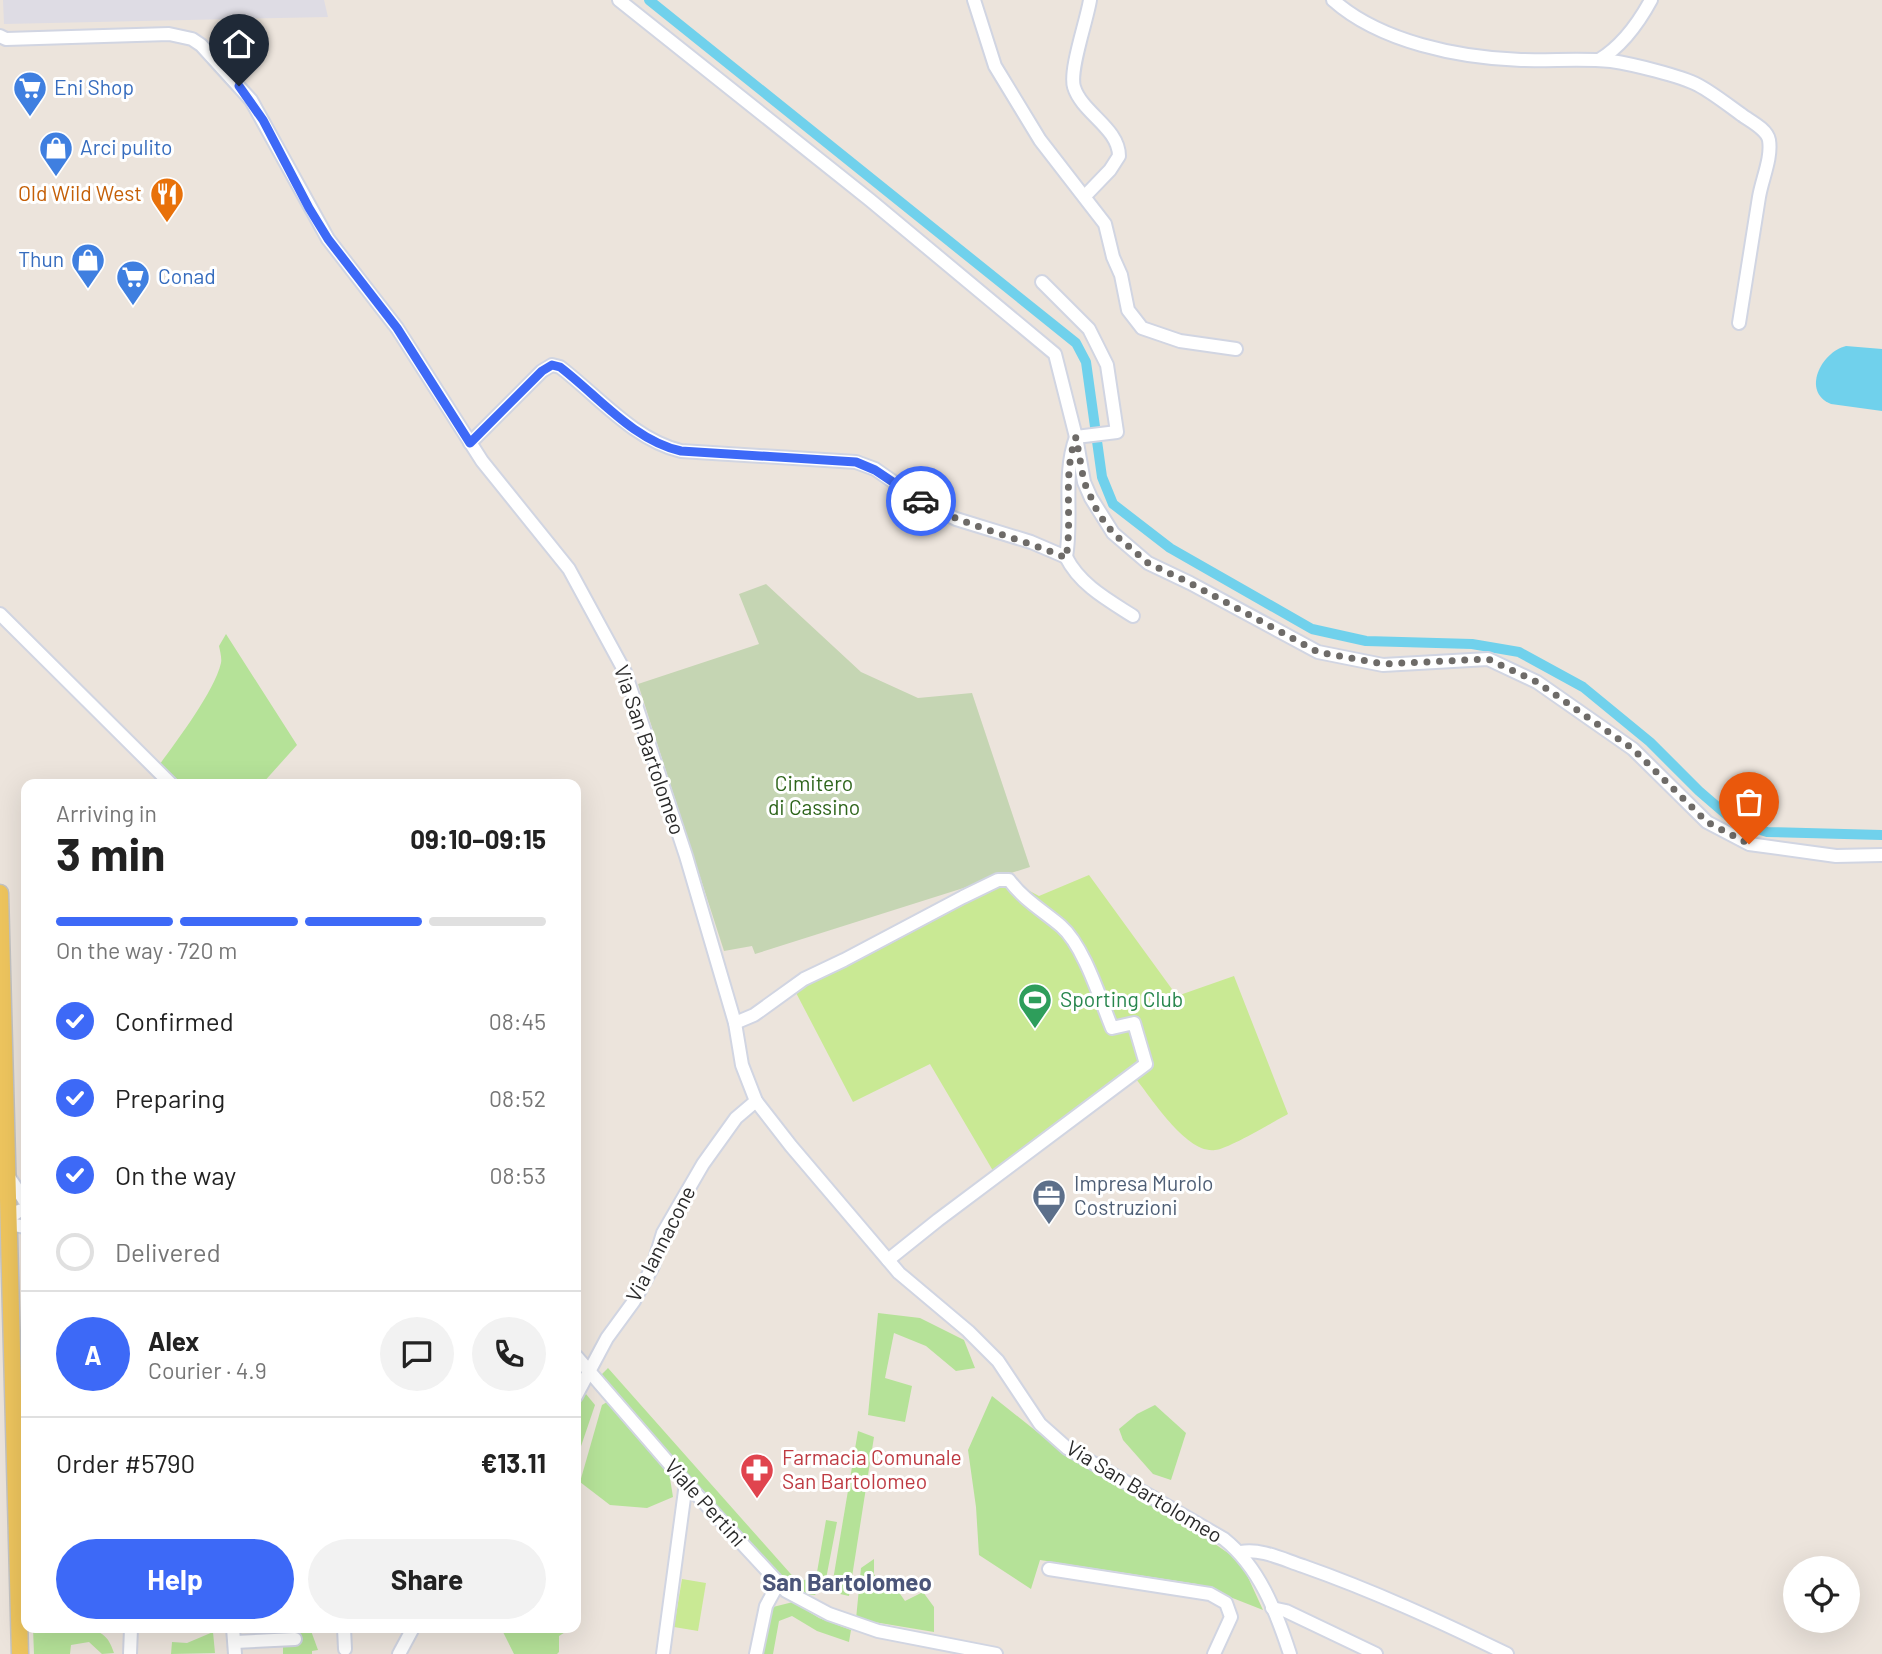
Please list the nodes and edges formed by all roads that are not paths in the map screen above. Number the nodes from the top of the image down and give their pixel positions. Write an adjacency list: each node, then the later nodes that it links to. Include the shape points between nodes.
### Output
1 (619, 0): 12 (street, via 1055,354)
2 (974, 0): 8 (street, via 995,66 1040,140)
3 (1090, 0): 8 (street, via 1074,88 1115,140 1119,156)
4 (1333, 0): 7 (street, via 1372,26 1426,46 1521,60)
5 (1651, 0): 7 (street, via 1633,30)
6 (2, 39): 13 (street, Via San Bartolomeo, via 169,34 201,45 251,100 328,239 397,328)
7 (1599, 60): 10 (street, via 1697,84 1766,133 1767,160)
8 (1085, 196): 11 (street, via 1105,224 1128,310 1142,328 1180,341)
9 (1042, 282): 12 (street, via 1089,330 1107,365 1117,432)
10 (1740, 323)
11 (1236, 349)
12 (1076, 437): 14 (street, via 1070,453); 18 (street, via 1084,482 1113,533 1148,563 1318,652 1383,664 1488,659 1537,682 1633,749 1707,822 1749,844 1836,856)
13 (470, 443): 14 (street, via 552,365 662,447 856,462 956,519); 20 (street, Via San Bartolomeo, via 569,569 625,671)
14 (1066, 558): 16 (street, via 1095,592)
15 (0, 614): 17 (street)
16 (1133, 616)
17 (166, 779)
18 (1882, 855)
19 (0, 892): 22 (main road)
20 (735, 1023): 21 (street, Via San Bartolomeo); 29 (street, via 804,979 998,880 1009,880 1021,896 1063,927 1083,957 1112,1028 1134,1023 1146,1063)
21 (756, 1101): 29 (street, Via San Bartolomeo); 31 (street, Via Iannacone, via 718,1140 663,1233 653,1266 634,1301)
22 (7, 1173): 23 (street); 25 (main road)
23 (21, 1195)
24 (21, 1211): 25 (street)
25 (8, 1219): 26 (street); 28 (main road)
26 (21, 1226)
27 (21, 1235): 28 (street)
28 (9, 1253): 33 (main road)
29 (888, 1260): 36 (street, Via San Bartolomeo, via 998,1361 1040,1424 1067,1448)
30 (581, 1362): 31 (street, Viale Pertini)
31 (590, 1372): 32 (street, Via Iannacone); 35 (street, Viale Pertini)
32 (581, 1387)
33 (20, 1401): 34 (main road)
34 (21, 1474)
35 (686, 1483): 38 (street, Viale Pertini); 50 (street)
36 (1241, 1552): 39 (street); 56 (street, via 1266,1553 1369,1589)
37 (1049, 1569): 53 (street, via 1210,1594 1226,1603 1231,1617)
38 (778, 1584): 51 (street, via 766,1605); 52 (street, Viale Pertini, via 821,1610 866,1628)
39 (1272, 1608): 54 (street); 55 (street)
40 (22, 1633): 48 (main road)
41 (131, 1633): 49 (street)
42 (344, 1633): 46 (street)
43 (411, 1633): 47 (street)
44 (295, 1639): 45 (street)
45 (235, 1648)
46 (345, 1649)
47 (404, 1651)
48 (20, 1654)
49 (131, 1654)
50 (663, 1654)
51 (756, 1654)
52 (996, 1654)
53 (1214, 1654)
54 (1290, 1654)
55 (1376, 1654)
56 (1507, 1654)

